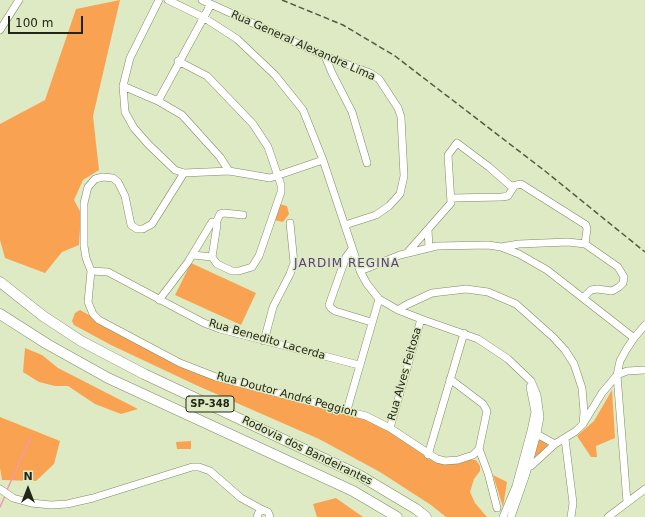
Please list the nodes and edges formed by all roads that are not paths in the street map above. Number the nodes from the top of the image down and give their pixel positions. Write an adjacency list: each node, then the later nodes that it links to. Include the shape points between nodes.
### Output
1 (19, 0): 7 (street)
2 (159, 0): 10 (street, via 130,58)
3 (168, 0): 6 (street)
4 (202, 0): 5 (street, Rua General Alexandre Lima)
5 (210, 4): 6 (street); 8 (street, Rua General Alexandre Lima)
6 (203, 17): 9 (street); 12 (street, via 237,39 291,94 303,110)
7 (0, 30)
8 (325, 56): 13 (street, via 352,112); 22 (street, Rua General Alexandre Lima, via 379,79 398,108 400,117 404,176 400,194 390,206 376,215)
9 (178, 61): 11 (street); 16 (street, via 207,76 236,104 268,147)
10 (123, 86): 11 (street); 15 (street, via 125,112 134,128 168,164)
11 (158, 101): 14 (street, via 182,116 220,157)
12 (323, 160): 16 (street); 22 (street)
13 (367, 163)
14 (229, 171): 15 (street); 16 (street, via 262,178)
15 (184, 173): 31 (street, via 152,224 140,230 128,221 125,196 118,182 108,177 92,182 85,194 84,246)
16 (279, 177): 30 (street, via 281,192 255,264 247,270 232,271 217,264)
17 (512, 186): 18 (street, via 513,191 508,196); 18 (street, via 457,143 448,155); 24 (street, via 521,184 586,225)
18 (452, 198): 23 (street, via 446,210)
19 (243, 215): 20 (street, via 220,214)
20 (216, 223): 29 (street, via 210,223); 30 (street)
21 (290, 223): 44 (street, via 294,263 273,307)
22 (345, 225): 27 (street)
23 (428, 230): 25 (street); 28 (street)
24 (585, 244): 26 (street, via 568,242); 34 (street, via 618,267 624,277 623,283 612,291 591,290)
25 (429, 247): 26 (street, via 488,244); 28 (street)
26 (501, 247): 34 (street, via 547,270)
27 (352, 249): 32 (street); 40 (street, via 346,257 329,304 335,311)
28 (407, 253): 32 (street)
29 (193, 255): 30 (street); 36 (street)
30 (212, 257)
31 (91, 271): 36 (street, Rua Benedito Lacerda, via 108,272); 49 (street, Rua Doutor André Peggion, via 88,302 99,320 197,370)
32 (360, 271): 35 (street)
33 (0, 282): 68 (highway, Rodovia dos Bandeirantes / SP-348, via 42,316 81,341 144,374 359,475)
34 (583, 298): 43 (street)
35 (379, 299): 37 (street); 40 (street)
36 (158, 300): 44 (street, Rua Benedito Lacerda, via 220,329)
37 (398, 310): 39 (street); 50 (street, via 432,293 466,289 488,292 516,304 539,323 574,364 582,388)
38 (0, 314): 67 (highway, Rodovia dos Bandeirantes / SP-348, via 108,378 353,491)
39 (421, 319): 42 (street); 51 (street, Rua Alves Feitosa)
40 (371, 322): 45 (street)
41 (645, 326): 43 (street)
42 (464, 333): 48 (street); 52 (street, via 508,359 531,381 540,411)
43 (634, 338): 47 (street, via 620,361)
44 (264, 341): 45 (street, Rua Benedito Lacerda)
45 (359, 365): 49 (street)
46 (645, 370): 47 (street, via 627,371)
47 (617, 375): 50 (street, via 602,393); 62 (street)
48 (450, 379): 55 (street, via 483,404 487,411); 56 (street)
49 (347, 410): 51 (street, Rua Doutor André Peggion)
50 (583, 424): 53 (street)
51 (390, 428): 56 (street, Rua Doutor André Peggion)
52 (534, 432): 54 (street); 58 (street)
53 (564, 439): 54 (street); 70 (street, via 573,503)
54 (555, 444): 57 (street)
55 (479, 449): 56 (street, Rua Doutor André Peggion, via 468,457 452,461); 63 (street)
56 (428, 455)
57 (536, 462): 58 (street); 59 (street)
58 (525, 466): 59 (street); 69 (street)
59 (526, 474): 65 (street)
60 (645, 489): 62 (street)
61 (3, 491): 64 (street, via 13,498 31,503 67,504 195,467 210,471)
62 (626, 502): 71 (street)
63 (497, 508)
64 (264, 514): 66 (street)
65 (512, 515)
66 (279, 517)
67 (397, 517)
68 (426, 517)
69 (503, 517)
70 (571, 517)
71 (608, 517)

